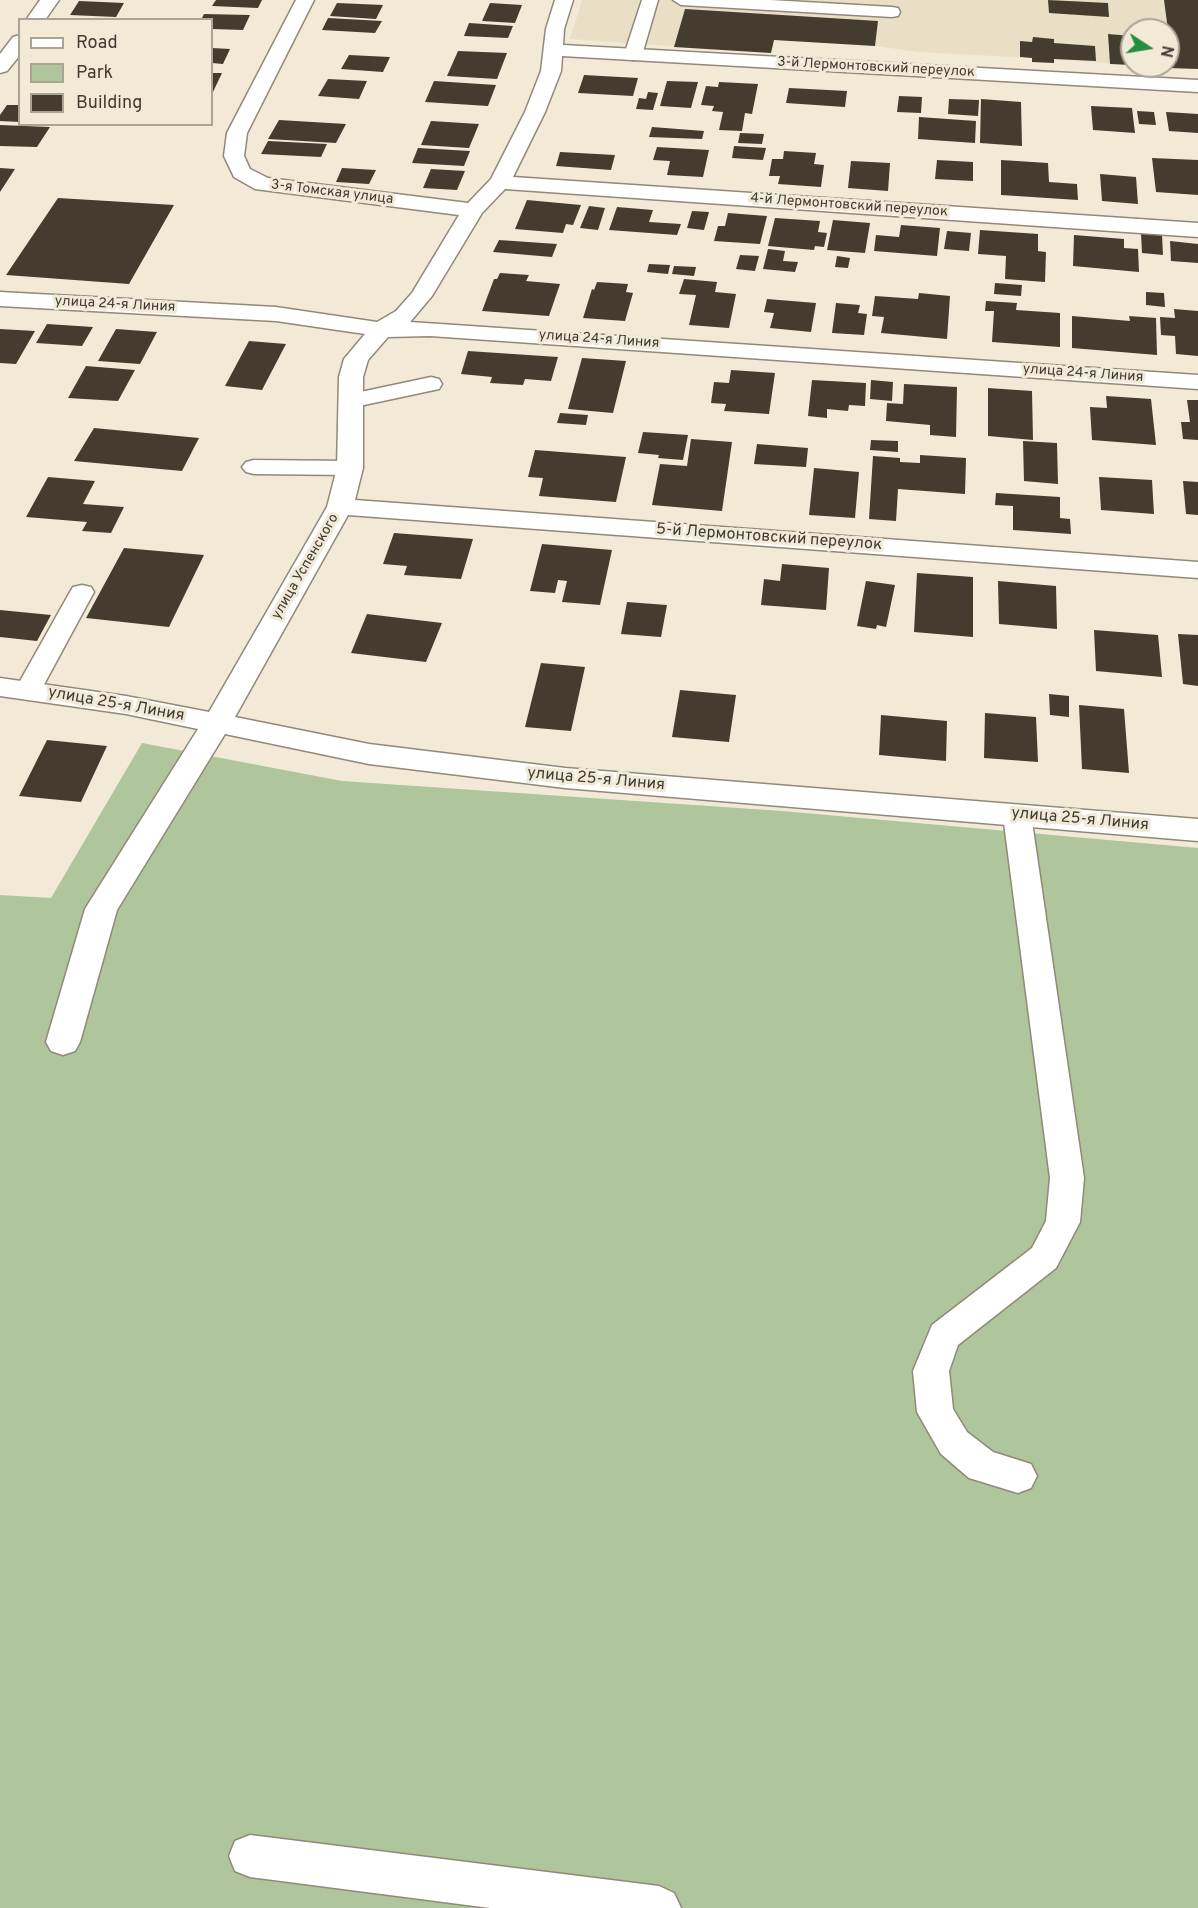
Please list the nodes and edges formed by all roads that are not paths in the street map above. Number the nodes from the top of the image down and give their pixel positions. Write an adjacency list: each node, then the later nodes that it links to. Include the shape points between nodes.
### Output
1 (50, 0): 7 (street)
2 (305, 0): 14 (street, 3-я Томская улица, via 237,133 234,156 241,173 263,184)
3 (564, 0): 9 (street, улица Успенского, via 555,29)
4 (650, 0): 10 (lane)
5 (681, 0): 6 (lane)
6 (892, 12)
7 (36, 18)
8 (18, 44): 11 (street)
9 (554, 50): 10 (street, 3-й Лермонтовский переулок); 13 (street, улица Успенского, via 551,71 535,112)
10 (633, 54): 12 (street, 3-й Лермонтовский переулок)
11 (0, 67)
12 (1198, 87)
13 (500, 182): 14 (street, улица Успенского); 15 (street, 4-й Лермонтовский переулок)
14 (474, 210): 17 (street, улица Успенского, via 421,296 404,316)
15 (1198, 230)
16 (0, 298): 17 (street, улица 24-я Линия, via 276,314)
17 (381, 330): 18 (street, улица 24-я Линия, via 440,330); 20 (street, улица Успенского, via 356,359)
18 (1198, 382)
19 (431, 384): 20 (lane)
20 (350, 400): 22 (street, улица Успенского)
21 (254, 467): 22 (lane)
22 (350, 468): 23 (street, улица Успенского)
23 (340, 507): 24 (street, 5-й Лермонтовский переулок); 27 (street, улица Успенского)
24 (1198, 570)
25 (82, 592): 26 (lane)
26 (14, 688): 27 (street, улица 25-я Линия)
27 (217, 723): 28 (street, улица 25-я Линия, via 369,754 565,778); 30 (street, улица Успенского, via 101,909)
28 (1017, 815): 29 (street, улица 25-я Линия); 31 (lane, via 1067,1178 1063,1222 1044,1258 944,1336 931,1371 935,1412 954,1443 982,1466)
29 (1198, 830)
30 (63, 1042)
31 (1018, 1476)
32 (250, 1856): 33 (lane)
33 (659, 1908)

